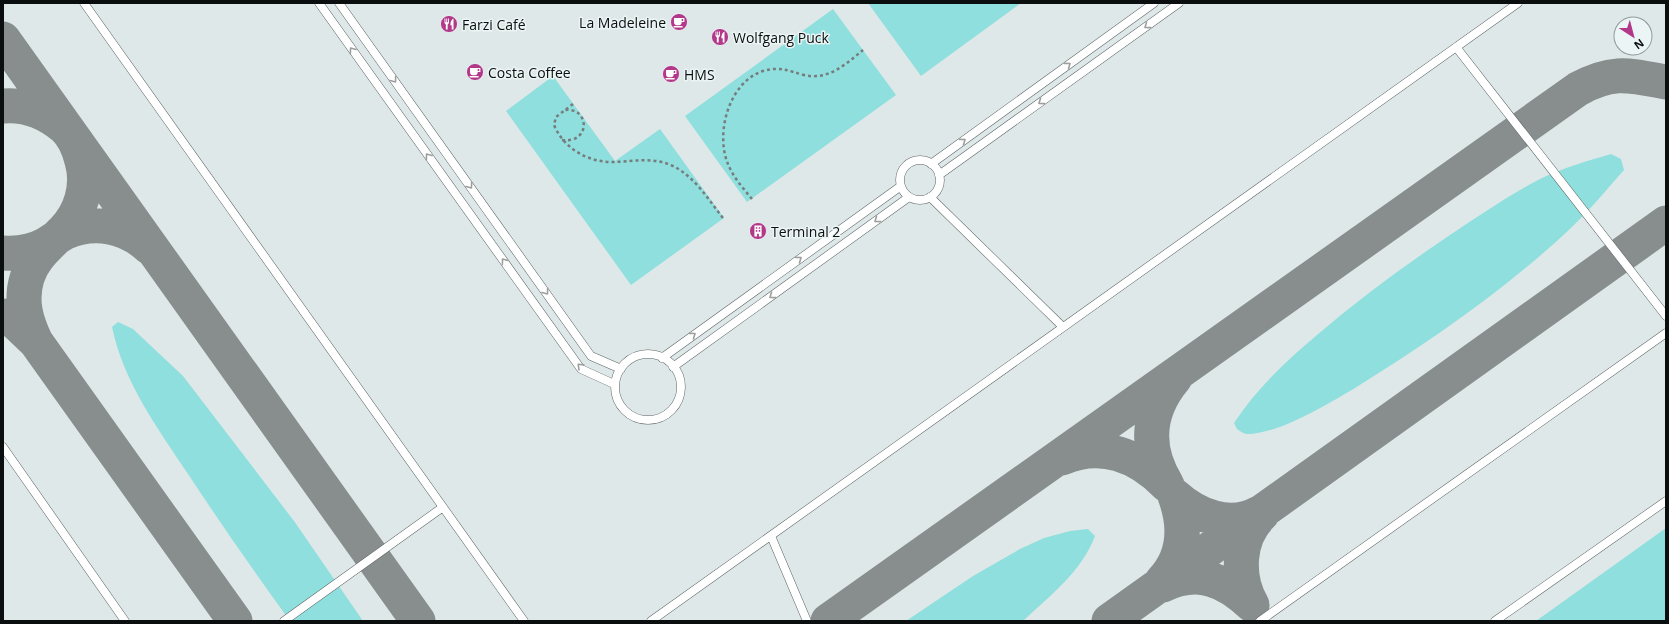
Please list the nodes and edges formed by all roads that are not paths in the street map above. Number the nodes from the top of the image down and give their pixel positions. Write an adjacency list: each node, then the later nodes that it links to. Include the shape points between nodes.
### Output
1 (84, 3): 22 (lane)
2 (319, 3): 19 (lane, one-way to 2, via 581,369)
3 (339, 3): 18 (lane, one-way to 18, via 591,356)
4 (1154, 3): 8 (lane, one-way to 4)
5 (1179, 3): 9 (lane, one-way to 9)
6 (1518, 3): 7 (lane)
7 (1456, 47): 13 (lane); 14 (lane)
8 (931, 164): 9 (lane); 10 (lane, via 922,160 909,164 901,174)
9 (939, 175): 12 (lane, via 937,192)
10 (901, 186): 11 (lane); 16 (lane, one-way to 10)
11 (909, 197): 12 (lane, via 920,200); 17 (lane, one-way to 17)
12 (930, 198): 14 (lane)
13 (1666, 316)
14 (1063, 327): 23 (lane)
15 (1666, 333): 29 (lane)
16 (662, 358): 17 (lane); 18 (lane, via 648,354 640,355)
17 (673, 367): 19 (lane, via 679,377 680,393 673,408 660,418 645,420 625,411 617,399)
18 (621, 369): 19 (lane)
19 (614, 384)
20 (3, 447): 24 (lane)
21 (1666, 501): 30 (lane)
22 (443, 507): 25 (lane); 26 (lane)
23 (771, 536): 27 (lane); 28 (lane)
24 (125, 621)
25 (284, 621)
26 (524, 621)
27 (651, 621)
28 (807, 621)
29 (1260, 621)
30 (1495, 621)

